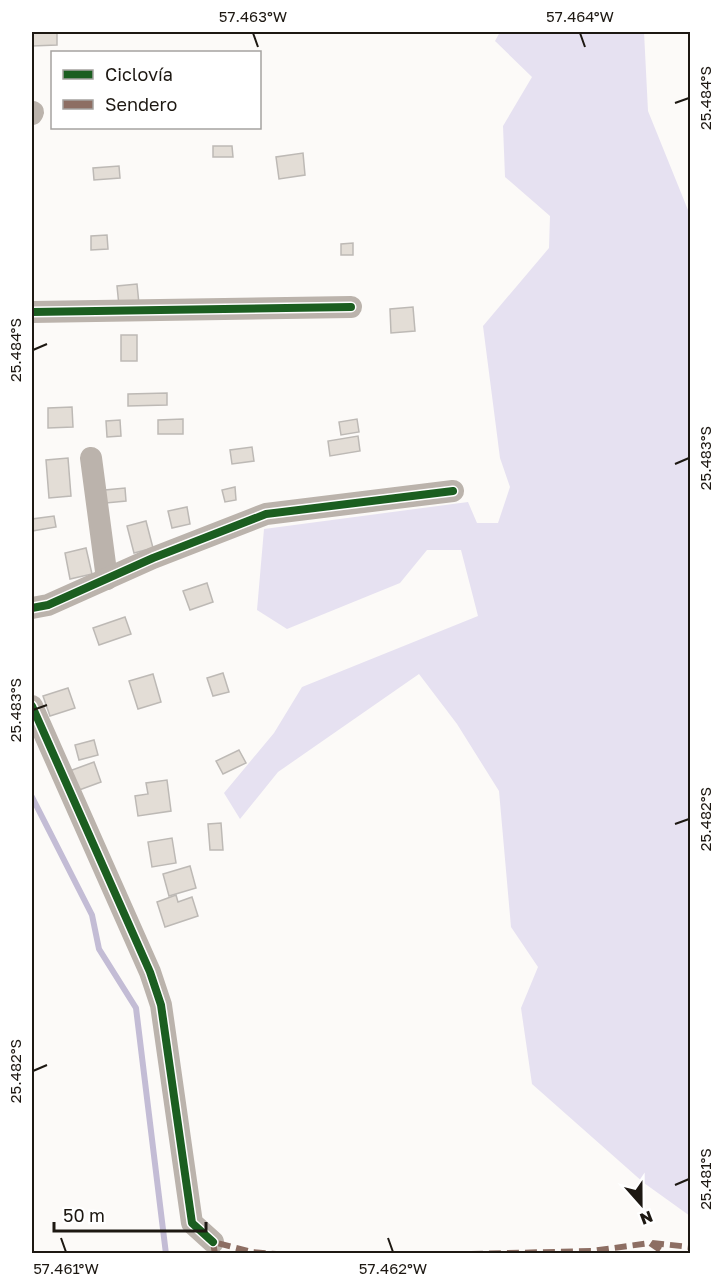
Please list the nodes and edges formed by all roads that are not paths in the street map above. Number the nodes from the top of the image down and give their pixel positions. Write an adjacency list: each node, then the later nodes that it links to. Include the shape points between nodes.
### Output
1 (351, 307): 2 (street)
2 (32, 312)
3 (91, 459): 5 (street)
4 (453, 491): 5 (street, via 266,514)
5 (107, 579): 6 (street)
6 (32, 608)
7 (32, 706): 8 (street, via 150,972 161,1005 192,1223)
8 (213, 1242)

